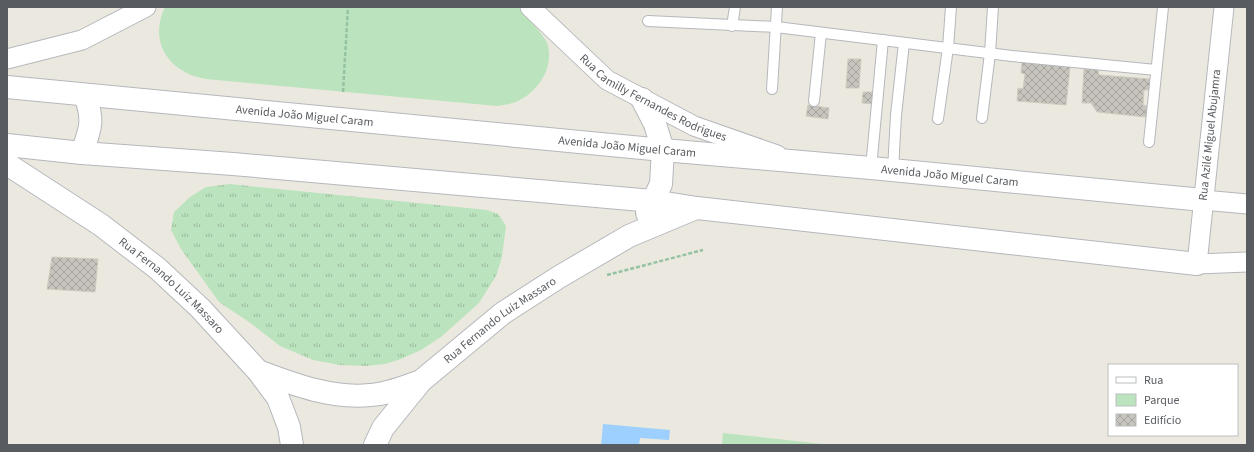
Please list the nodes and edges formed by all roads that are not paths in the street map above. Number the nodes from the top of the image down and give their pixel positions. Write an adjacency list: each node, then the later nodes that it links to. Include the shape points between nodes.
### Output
1 (146, 7): 17 (street, via 82,40)
2 (530, 7): 22 (street, Rua Camilly Fernandes Rodrigues, via 607,80)
3 (735, 7): 10 (lane)
4 (777, 7): 11 (lane)
5 (951, 7): 15 (lane)
6 (993, 7): 16 (lane)
7 (1163, 7): 18 (lane)
8 (1224, 7): 34 (street, Rua Azilé Miguel Abujamra)
9 (648, 21): 10 (lane)
10 (732, 26): 11 (lane)
11 (776, 27): 12 (lane); 20 (lane)
12 (821, 33): 13 (lane); 23 (lane)
13 (883, 40): 14 (lane); 32 (lane)
14 (904, 43): 15 (lane); 33 (lane)
15 (948, 48): 16 (lane); 25 (lane)
16 (990, 53): 18 (lane); 24 (lane)
17 (7, 58)
18 (1156, 70): 26 (lane)
19 (7, 87): 21 (street, Avenida João Miguel Caram)
20 (772, 89)
21 (85, 94): 28 (street, Avenida João Miguel Caram); 29 (street, via 91,112 90,129)
22 (642, 99): 28 (street, via 655,124); 30 (street, Rua Camilly Fernandes Rodrigues, via 694,126)
23 (814, 101)
24 (982, 118)
25 (938, 119)
26 (1149, 142)
27 (7, 145): 29 (street)
28 (663, 150): 30 (street, Avenida João Miguel Caram); 35 (street, via 660,184)
29 (82, 153): 35 (street)
30 (794, 161): 32 (street, Avenida João Miguel Caram)
31 (7, 164): 41 (street, Rua Fernando Luiz Massaro, via 101,225 156,268 200,308)
32 (871, 168): 33 (street, Avenida João Miguel Caram)
33 (893, 170): 34 (street, Avenida João Miguel Caram)
34 (1202, 200): 36 (street, Avenida João Miguel Caram); 40 (street, Rua Azilé Miguel Abujamra)
35 (653, 201): 37 (street); 38 (street)
36 (1247, 204)
37 (697, 208): 38 (street); 40 (street)
38 (630, 236): 42 (street, Rua Fernando Luiz Massaro, via 503,313)
39 (1247, 262): 40 (street)
40 (1197, 264)
41 (258, 371): 42 (street, via 294,384 346,395 370,396 392,392); 43 (street, Rua Fernando Luiz Massaro, via 278,398 289,427)
42 (421, 381): 44 (street, Rua Fernando Luiz Massaro, via 383,428)
43 (292, 445)
44 (374, 445)

